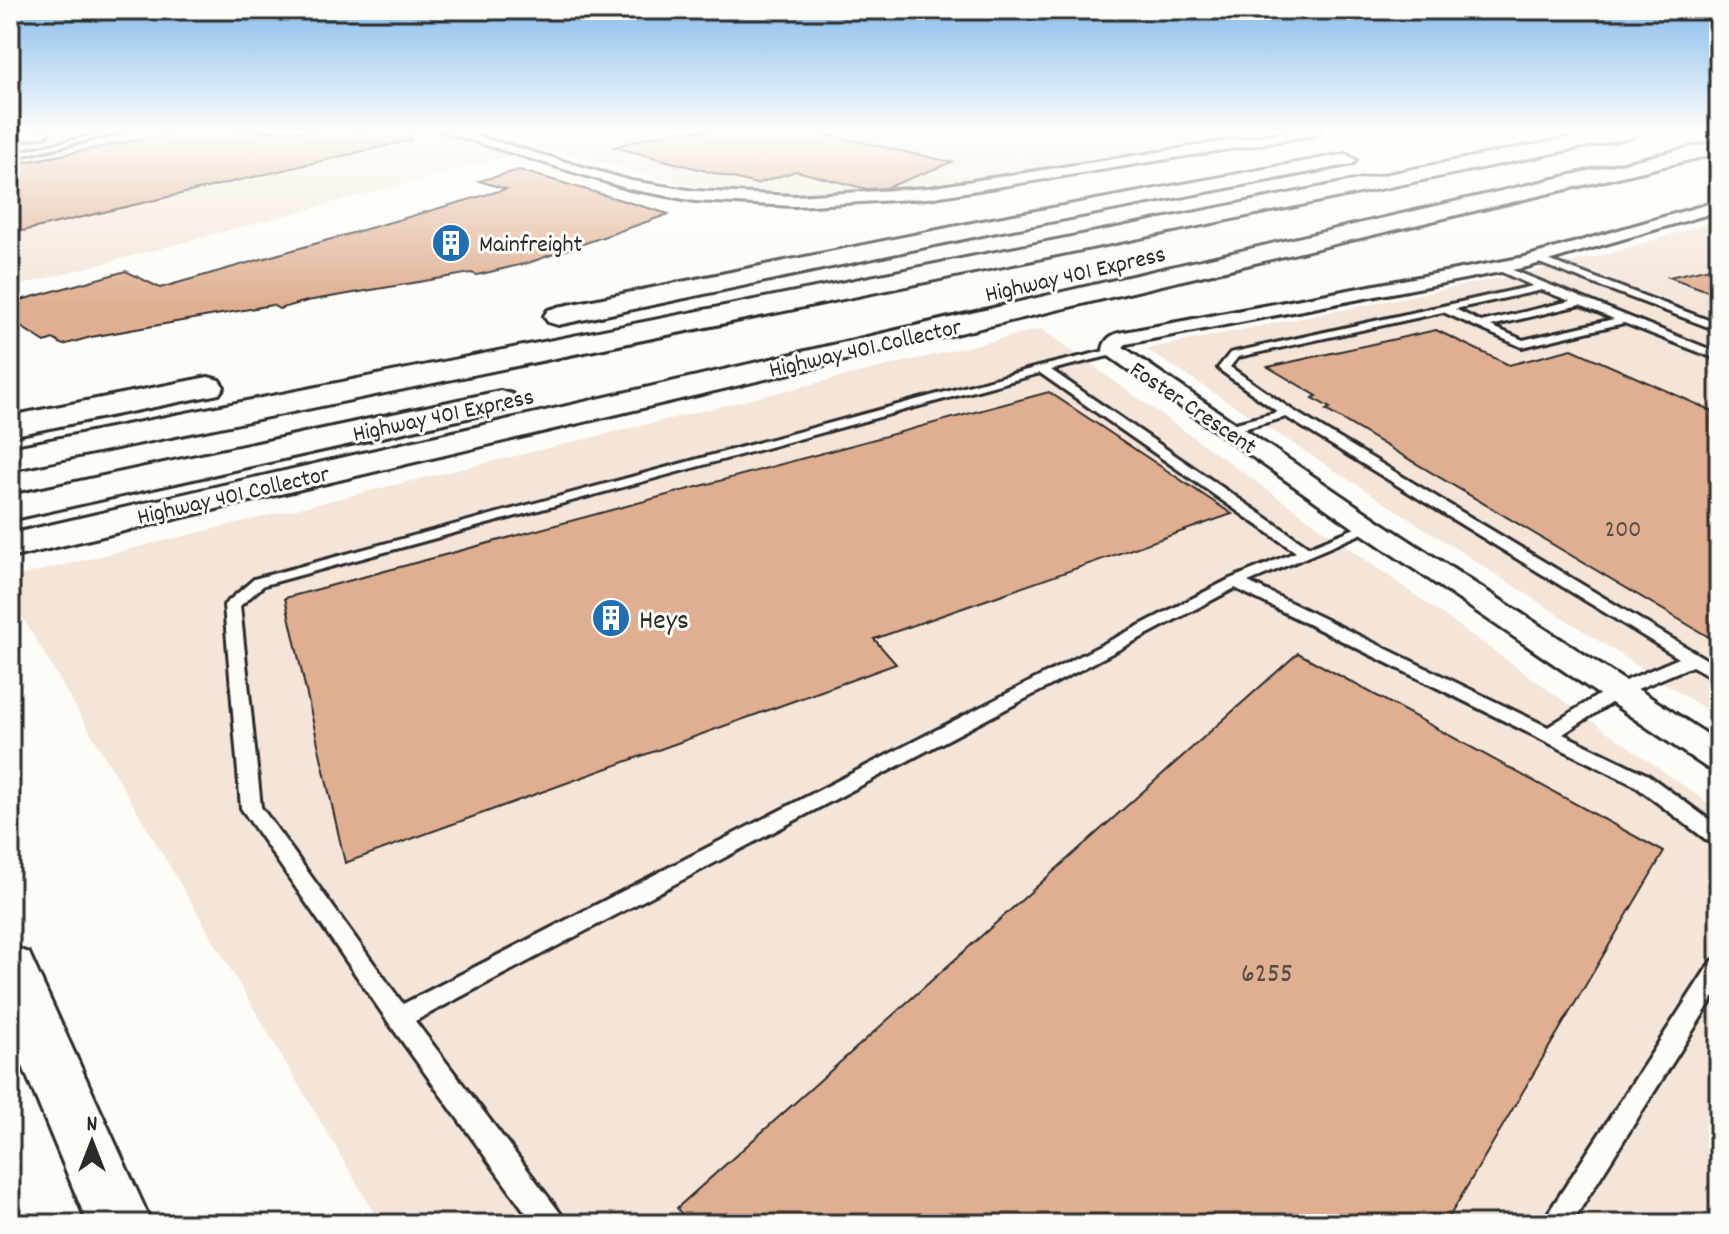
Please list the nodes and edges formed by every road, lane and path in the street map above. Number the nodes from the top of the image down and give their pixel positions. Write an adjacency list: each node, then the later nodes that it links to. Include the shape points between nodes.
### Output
1 (651, 189): 2 (street, via 795,201)
2 (956, 189)
3 (1194, 189): 4 (main road, via 529,324)
4 (1274, 189)
5 (1348, 189): 26 (main road, Highway 401 Express)
6 (1453, 189): 8 (main road)
7 (1541, 189): 29 (main road, Highway 401 Collector)
8 (1382, 204)
9 (1719, 206): 11 (street, Foster Crescent)
10 (1336, 214): 27 (main road, Highway 401 Express)
11 (1537, 259): 12 (street, Foster Crescent); 18 (lane)
12 (1500, 268): 13 (lane); 19 (street, Foster Crescent, via 1119,339)
13 (1543, 287): 14 (lane); 15 (lane)
14 (1580, 302): 16 (lane); 17 (lane)
15 (1443, 308): 17 (lane); 23 (lane, via 1234,355 1224,368)
16 (1624, 320): 17 (lane, via 1522,344); 20 (lane)
17 (1480, 325)
18 (1719, 328)
19 (1113, 352): 21 (lane); 25 (street, Foster Crescent)
20 (1719, 357)
21 (1042, 369): 30 (lane); 40 (lane, via 259,582 232,605 251,808)
22 (237, 381): 24 (main road)
23 (1288, 413): 25 (lane); 32 (lane)
24 (10, 426)
25 (1228, 429): 28 (street, Foster Crescent)
26 (10, 459)
27 (10, 508)
28 (1370, 527): 30 (lane); 34 (street, Foster Crescent)
29 (10, 546)
30 (1308, 553): 31 (lane)
31 (1235, 582): 35 (lane); 40 (lane)
32 (1693, 659): 33 (lane); 34 (lane)
33 (1719, 675)
34 (1617, 691): 35 (lane); 36 (street, Foster Crescent)
35 (1550, 734): 37 (lane, via 1641,780)
36 (1719, 759)
37 (1719, 838)
38 (10, 969): 41 (street)
39 (1719, 969): 43 (lane)
40 (399, 1018): 42 (lane)
41 (120, 1224)
42 (551, 1224)
43 (1555, 1224)

